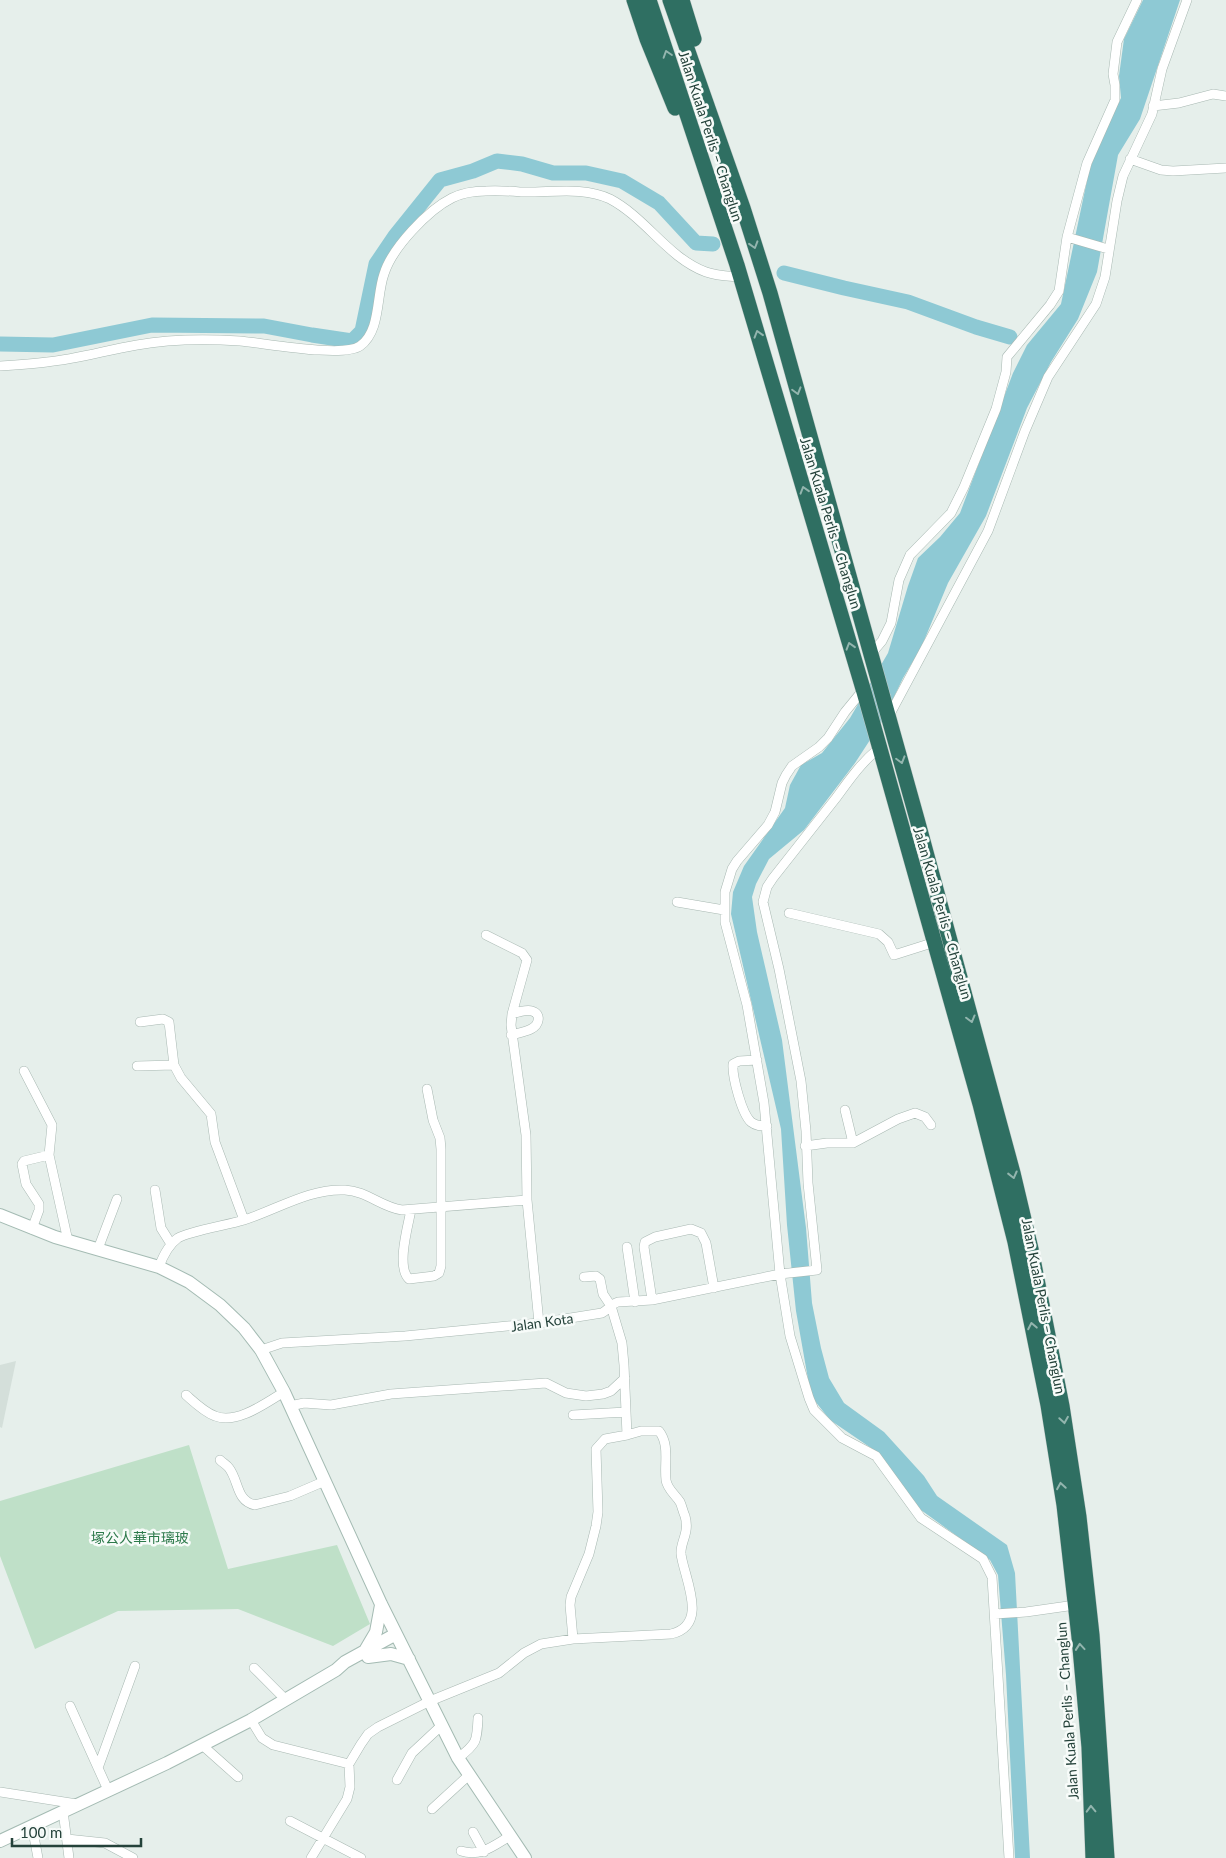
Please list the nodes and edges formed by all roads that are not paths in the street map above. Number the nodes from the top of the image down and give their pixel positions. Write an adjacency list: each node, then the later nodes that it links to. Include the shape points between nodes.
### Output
1 (634, 0): 12 (highway, via 647,40)
2 (649, 0): 12 (highway, Jalan Kuala Perlis – Changlun, one-way to 2)
3 (670, 0): 11 (highway, Jalan Kuala Perlis – Changlun)
4 (682, 0): 11 (highway)
5 (1137, 0): 13 (street, via 1114,51 1115,100 1088,158)
6 (1187, 0): 8 (street, via 1162,69)
7 (1226, 96): 8 (street, via 1213,94)
8 (1153, 106): 9 (street)
9 (1130, 159): 10 (street, via 1161,170); 14 (street)
10 (1226, 168)
11 (740, 199): 17 (highway, Jalan Kuala Perlis – Changlun, one-way to 17)
12 (726, 234): 15 (highway, Jalan Kuala Perlis – Changlun)
13 (1070, 237): 14 (street); 17 (street, via 1059,291 1007,357 1003,386 991,424 957,502 944,522 910,556 899,580 891,623)
14 (1106, 248): 19 (street, via 1105,277 1096,304 1048,377 988,531)
15 (739, 271): 16 (street, via 720,275 696,267 625,208 596,194 476,192 453,197 440,206 417,225 394,253 384,274 373,328 358,348 315,350 226,340 163,342 46,363); 18 (highway, Jalan Kuala Perlis – Changlun, one-way to 15)
16 (0, 366)
17 (872, 656): 19 (highway, Jalan Kuala Perlis – Changlun)
18 (864, 691): 20 (highway, Jalan Kuala Perlis – Changlun); 22 (street, via 828,738 792,766 786,775 768,825 732,869)
19 (888, 715): 73 (highway, Jalan Kuala Perlis – Changlun, one-way to 73, via 1031,1249 1062,1406)
20 (878, 744): 25 (highway, Jalan Kuala Perlis – Changlun); 38 (street, via 773,878 763,902 797,1059 804,1101)
21 (677, 902): 22 (street)
22 (724, 910): 29 (street)
23 (790, 914): 25 (street, via 880,934 894,954)
24 (486, 935): 26 (street, via 522,953 526,960)
25 (935, 942): 71 (highway, Jalan Kuala Perlis – Changlun, one-way to 25, via 1051,1423 1015,1242)
26 (512, 1014): 28 (street); 28 (street, via 534,1011 539,1020 531,1030)
27 (140, 1022): 30 (street, via 163,1019 169,1022)
28 (511, 1035): 42 (street, via 526,1135)
29 (757, 1060): 36 (street); 36 (street, via 736,1062 733,1069 739,1097 750,1121)
30 (174, 1065): 31 (street); 46 (street, via 211,1114 215,1142)
31 (137, 1066)
32 (24, 1071): 39 (street, via 51,1121)
33 (427, 1090): 43 (street, via 440,1138)
34 (845, 1110): 37 (street)
35 (931, 1125): 37 (street, via 920,1114 908,1115)
36 (767, 1126): 53 (street)
37 (853, 1143): 38 (street)
38 (805, 1146): 53 (street, Jalan Kota, via 815,1270)
39 (49, 1155): 47 (street, via 22,1164 26,1184 39,1204); 48 (street)
40 (155, 1190): 49 (street, via 161,1228)
41 (117, 1199): 51 (street)
42 (527, 1200): 43 (street); 59 (street)
43 (440, 1207): 44 (street); 44 (street, via 439,1272 434,1276 409,1279 404,1272 403,1252)
44 (411, 1210): 46 (street, via 392,1209 363,1193 333,1190)
45 (0, 1215): 47 (main road)
46 (244, 1220): 49 (street, via 181,1236)
47 (32, 1229): 48 (main road)
48 (68, 1241): 51 (main road)
49 (171, 1244): 52 (street)
50 (627, 1246): 57 (street)
51 (98, 1249): 52 (main road)
52 (159, 1267): 60 (main road, via 188,1282 220,1305)
53 (780, 1274): 55 (street, Jalan Kota); 72 (street, via 792,1345 814,1410 842,1438 876,1456 921,1518 983,1559 992,1577)
54 (584, 1277): 58 (street, via 600,1279)
55 (714, 1288): 56 (street, Jalan Kota); 56 (street, via 706,1243 700,1233 692,1229 645,1242)
56 (652, 1300): 57 (street, Jalan Kota)
57 (635, 1302): 58 (street, Jalan Kota, via 618,1302)
58 (610, 1306): 59 (street, Jalan Kota, via 602,1313); 61 (street, via 622,1343)
59 (539, 1323): 60 (street, Jalan Kota, via 405,1336 282,1343)
60 (261, 1350): 62 (main road)
61 (625, 1378): 64 (street, via 612,1391 586,1396 566,1393 551,1384 542,1383 391,1394 331,1405 300,1403); 65 (street)
62 (284, 1392): 63 (street, via 249,1412 222,1418 210,1414); 64 (main road)
63 (186, 1394)
64 (290, 1406): 69 (main road)
65 (626, 1412): 66 (street); 67 (street)
66 (573, 1415)
67 (627, 1435): 75 (street, via 605,1439 596,1449 598,1512 589,1554 571,1597); 75 (street, via 650,1431 659,1432 663,1437 666,1481 681,1504 686,1519 686,1537 680,1552 692,1598 691,1615 683,1630 671,1634)
68 (220, 1460): 69 (street, via 231,1470 244,1499 255,1505 290,1496)
69 (325, 1481): 70 (main road)
70 (381, 1604): 74 (main road); 76 (main road, via 376,1632)
71 (1075, 1605): 72 (street); 114 (highway, Jalan Kuala Perlis – Changlun, one-way to 71, via 1088,1747)
72 (998, 1614): 113 (street)
73 (1092, 1635): 115 (highway, Jalan Kuala Perlis – Changlun); 116 (highway, via 1107,1718)
74 (397, 1637): 76 (main road); 77 (main road)
75 (574, 1639): 81 (street, via 534,1646 498,1673)
76 (366, 1654): 77 (main road, via 391,1654); 80 (main road, via 348,1667 339,1668)
77 (409, 1659): 81 (main road)
78 (135, 1666): 89 (street)
79 (254, 1668): 80 (street)
80 (285, 1699): 84 (main road)
81 (430, 1701): 85 (main road); 88 (street, via 373,1730)
82 (70, 1706): 89 (street)
83 (478, 1718): 87 (street, via 476,1741)
84 (251, 1720): 86 (main road); 88 (street, via 262,1738 273,1744)
85 (442, 1726): 87 (main road); 92 (street, via 408,1757)
86 (202, 1745): 91 (street); 93 (main road)
87 (458, 1758): 90 (main road)
88 (348, 1764): 103 (street, via 350,1786 347,1799)
89 (98, 1768): 93 (street)
90 (469, 1775): 96 (street); 101 (main road)
91 (238, 1777)
92 (397, 1780)
93 (108, 1790): 95 (main road)
94 (0, 1792): 95 (street)
95 (77, 1804): 97 (main road)
96 (432, 1809)
97 (63, 1811): 99 (main road); 102 (street)
98 (290, 1821): 103 (street)
99 (32, 1826): 104 (main road); 107 (street)
100 (473, 1832): 106 (street)
101 (510, 1836): 106 (street); 112 (main road)
102 (67, 1839): 108 (street); 109 (street, via 105,1843)
103 (324, 1839): 110 (street); 111 (street)
104 (0, 1841)
105 (461, 1850): 106 (street, via 476,1854)
106 (484, 1852)
107 (38, 1858)
108 (68, 1858)
109 (133, 1858)
110 (311, 1858)
111 (360, 1858)
112 (525, 1858)
113 (1009, 1858)
114 (1093, 1858)
115 (1107, 1858)
116 (1117, 1858)

